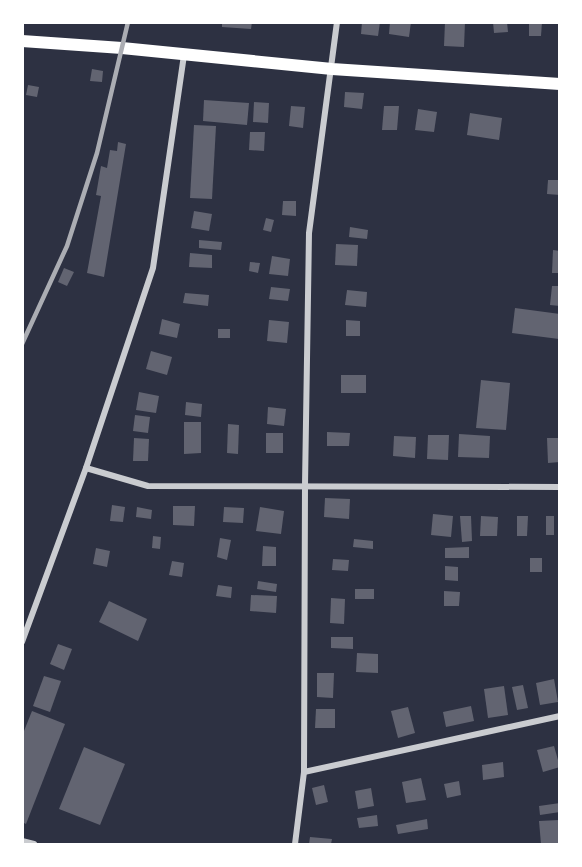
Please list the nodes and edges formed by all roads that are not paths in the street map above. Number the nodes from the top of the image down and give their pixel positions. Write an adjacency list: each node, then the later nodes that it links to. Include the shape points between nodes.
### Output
1 (337, 22): 4 (street)
2 (22, 41): 3 (main road)
3 (184, 55): 4 (main road); 6 (street, via 153,268)
4 (332, 69): 5 (main road); 7 (street, via 309,233)
5 (560, 84)
6 (86, 468): 7 (street, via 148,486); 9 (street)
7 (305, 485): 8 (street); 11 (street)
8 (560, 487)
9 (22, 642)
10 (560, 716): 11 (street)
11 (304, 772): 14 (street)
12 (22, 841): 13 (street)
13 (34, 844)
14 (295, 844)

